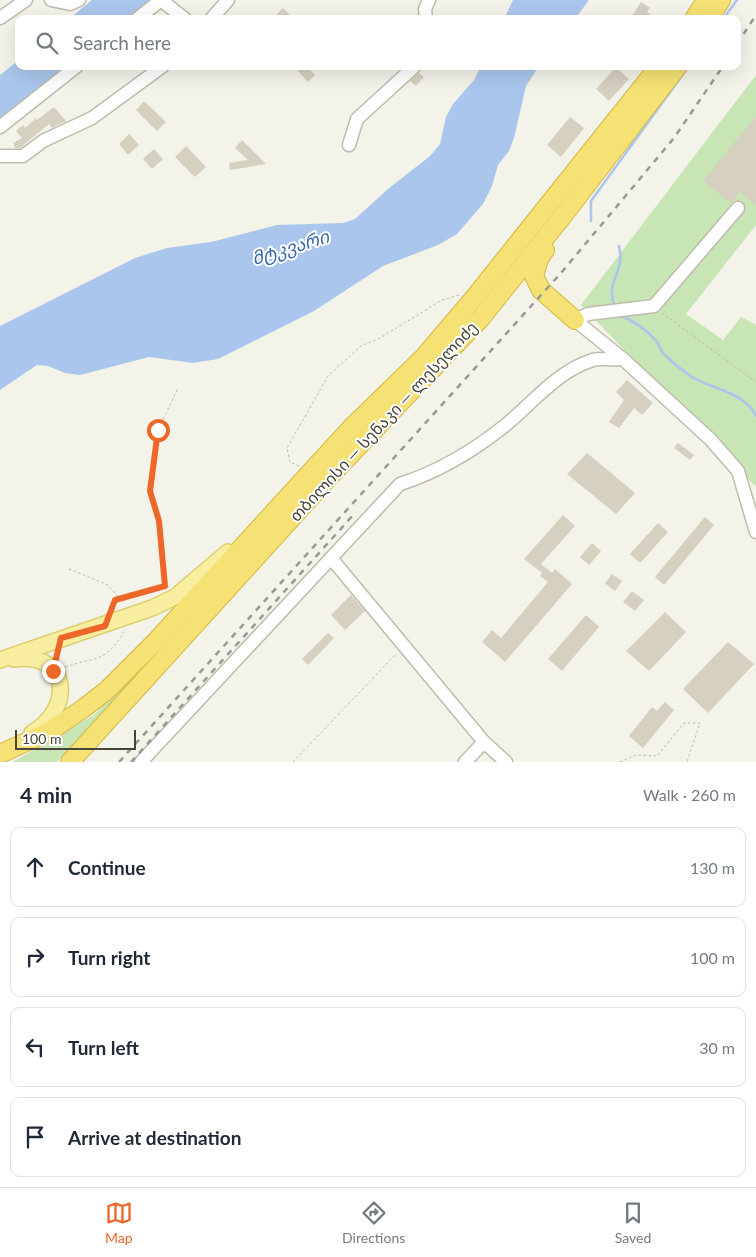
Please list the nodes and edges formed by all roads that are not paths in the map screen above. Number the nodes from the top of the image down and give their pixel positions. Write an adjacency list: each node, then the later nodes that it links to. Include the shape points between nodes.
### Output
1 (26, 0): 15 (street)
2 (51, 0): 3 (street, via 70,4)
3 (79, 0)
4 (161, 0): 9 (street); 10 (street)
5 (228, 0): 11 (street)
6 (429, 0): 12 (street)
7 (706, 0): 13 (highway)
8 (721, 0): 14 (highway)
9 (142, 15)
10 (180, 15)
11 (215, 15)
12 (426, 15)
13 (697, 15)
14 (712, 15)
15 (0, 18)
16 (72, 70): 21 (street)
17 (157, 70): 23 (street, via 92,118 43,141 23,156)
18 (411, 70): 22 (street, via 357,119)
19 (656, 70): 30 (highway, თბილისი — სენაკი — ლესელიძე, via 423,358 351,428)
20 (675, 70): 25 (highway, თბილისი — სენაკი — ლესელიძე)
21 (0, 127)
22 (350, 145)
23 (0, 156)
24 (738, 208): 28 (street, via 654,306 588,314)
25 (562, 217): 26 (highway, via 558,234 535,269 534,276); 27 (highway, თბილისი — სენაკი — ლესელიძე)
26 (542, 290): 27 (highway, via 521,286); 28 (highway)
27 (499, 296): 36 (highway, თბილისი — სენაკი — ლესელიძე, via 177,642)
28 (576, 320): 29 (street)
29 (623, 359): 31 (street, via 711,440 738,471); 32 (street, via 594,360 569,370 505,425 455,459 400,484)
30 (287, 498): 33 (main road, via 183,590 152,608); 35 (highway, თბილისი — სენაკი — ლესელიძე, via 164,633 106,691 50,731)
31 (756, 532)
32 (331, 558): 34 (street); 37 (street)
33 (0, 661): 35 (main road, via 36,660 53,671 62,692 55,713 43,726)
34 (484, 742): 38 (street); 39 (street)
35 (2, 753)
36 (70, 762)
37 (141, 762)
38 (465, 762)
39 (506, 762)

